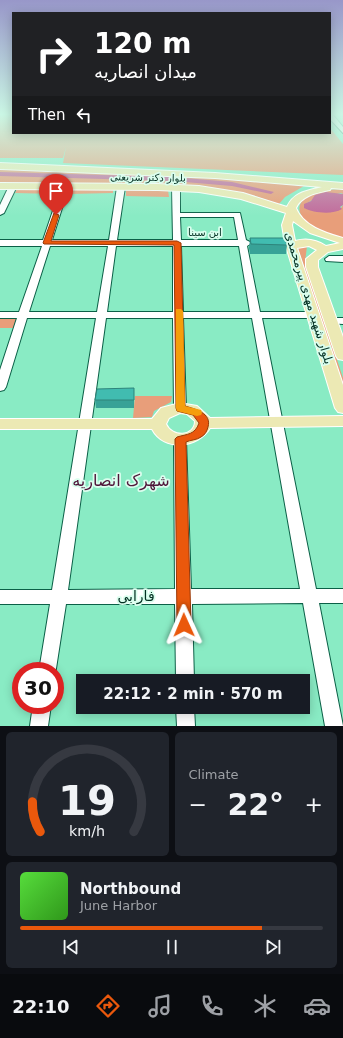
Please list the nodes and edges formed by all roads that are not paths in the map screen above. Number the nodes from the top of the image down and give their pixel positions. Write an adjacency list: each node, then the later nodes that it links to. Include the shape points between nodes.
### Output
1 (0, 166): 3 (main road, بلوار دکتر شریعتی)
2 (343, 180): 3 (main road)
3 (293, 181): 7 (main road, بلوار دکتر شریعتی)
4 (0, 186): 5 (main road, بلوار دکتر شریعتی)
5 (13, 186): 6 (main road, بلوار دکتر شریعتی); 11 (street)
6 (65, 186): 8 (main road, بلوار دکتر شریعتی); 15 (street)
7 (343, 186): 10 (main road, via 306,193 293,203)
8 (121, 187): 9 (main road, بلوار دکتر شریعتی); 16 (street)
9 (176, 187): 10 (main road, بلوار دکتر شریعتی, via 243,196); 12 (street)
10 (291, 212): 13 (main road, via 305,227 318,234); 20 (main road, بلوار شهید مهدی پیرمحمدی, via 287,225)
11 (0, 213)
12 (177, 215): 17 (street); 18 (street, via 237,215)
13 (343, 241)
14 (0, 243): 15 (street, ابن سینا)
15 (47, 243): 16 (street, ابن سینا); 25 (street)
16 (112, 243): 17 (street, ابن سینا); 26 (street)
17 (177, 243): 18 (street, ابن سینا); 27 (street)
18 (242, 243): 19 (street, ابن سینا); 28 (street)
19 (256, 243)
20 (289, 244): 22 (main road, via 311,243 322,247); 29 (main road, بلوار شهید مهدی پیرمحمدی)
21 (343, 246): 22 (main road)
22 (327, 255): 23 (street); 30 (main road, بلوار شهید مهدی پیرمحمدی, via 312,259 312,266)
23 (343, 259)
24 (0, 315): 25 (street)
25 (23, 315): 26 (street); 32 (street)
26 (101, 315): 27 (street); 39 (street)
27 (179, 315): 28 (street); 33 (street)
28 (256, 315): 29 (street); 36 (street)
29 (313, 315): 34 (main road, بلوار شهید مهدی پیرمحمدی)
30 (337, 321): 31 (main road, بلوار شهید مهدی پیرمحمدی)
31 (343, 356)
32 (0, 387)
33 (180, 408): 37 (main road, via 197,412); 40 (main road, via 164,413)
34 (343, 408)
35 (343, 421): 36 (main road)
36 (276, 422): 37 (main road); 45 (street)
37 (204, 423): 41 (main road, via 198,435)
38 (0, 424): 39 (main road)
39 (85, 424): 40 (main road); 43 (street)
40 (158, 424): 41 (main road, via 164,435)
41 (180, 439): 44 (street)
42 (0, 596): 43 (street, فارابی)
43 (59, 596): 44 (street, فارابی); 47 (street)
44 (183, 596): 45 (street, فارابی); 48 (street)
45 (309, 596): 46 (street, فارابی); 53 (street)
46 (343, 596)
47 (49, 662)
48 (185, 674)
49 (41, 714): 51 (street)
50 (185, 714): 52 (street)
51 (39, 726)
52 (186, 726)
53 (334, 726)

